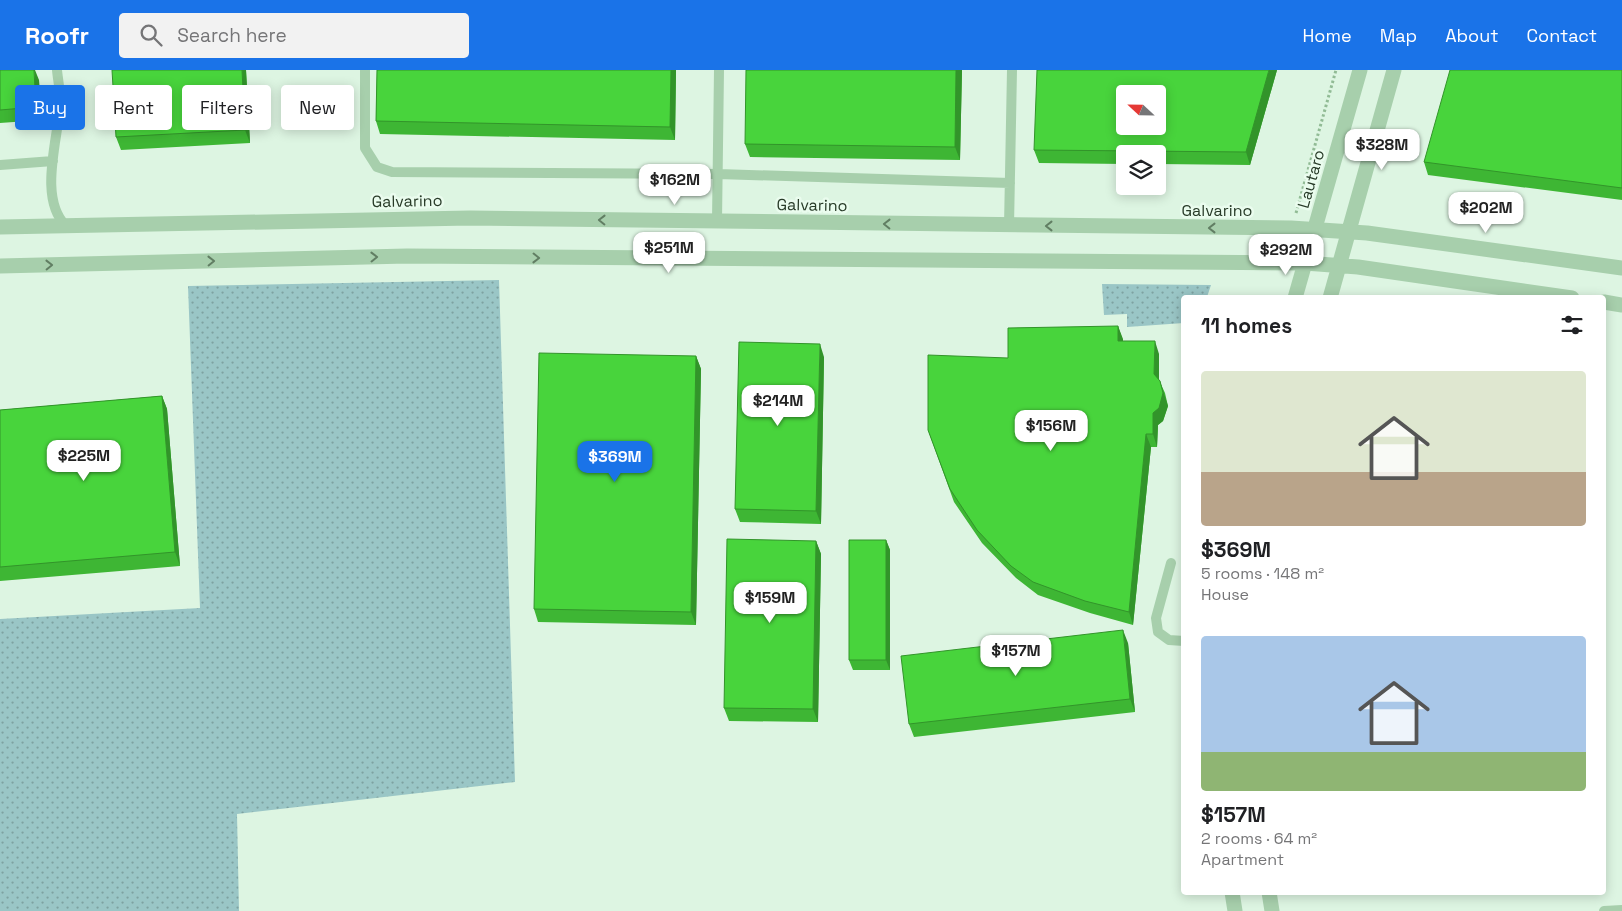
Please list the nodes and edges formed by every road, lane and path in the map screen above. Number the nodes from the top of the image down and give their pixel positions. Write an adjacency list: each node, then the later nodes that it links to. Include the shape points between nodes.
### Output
1 (57, 70): 8 (lane, via 60,103 52,148)
2 (364, 70): 10 (lane, via 365,148 377,167 392,172)
3 (719, 70): 10 (lane)
4 (1012, 70): 11 (lane)
5 (1336, 70): 16 (path)
6 (1360, 70): 17 (street, Lautaro)
7 (1394, 70): 18 (street)
8 (53, 161): 9 (lane); 13 (lane, via 52,196 59,219)
9 (0, 165)
10 (718, 174): 11 (lane); 12 (lane)
11 (1010, 183): 14 (lane)
12 (717, 221): 13 (street, Galvarino, one-way to 13, via 470,218); 14 (street, Galvarino, one-way to 12)
13 (66, 226): 15 (street, Galvarino)
14 (1009, 226): 16 (street, Galvarino, one-way to 14)
15 (0, 227)
16 (1291, 228): 17 (street, Galvarino)
17 (1315, 229): 18 (street, Galvarino); 19 (street, Lautaro)
18 (1348, 232): 20 (street); 22 (street, Galvarino)
19 (1305, 263): 20 (street); 21 (street, one-way to 19, via 408,256); 24 (street, Lautaro)
20 (1340, 265): 23 (street); 25 (street)
21 (0, 266)
22 (1622, 268)
23 (1512, 293): 26 (street)
24 (1296, 295)
25 (1331, 295)
26 (1536, 295)
27 (1606, 302): 28 (street)
28 (1622, 304)
29 (1171, 563): 30 (lane, via 1156,618 1158,632 1169,640)
30 (1181, 641)
31 (1232, 895): 34 (street)
32 (1269, 895): 35 (street)
33 (1622, 910): 36 (lane)
34 (1235, 911)
35 (1272, 911)
36 (1604, 911)

